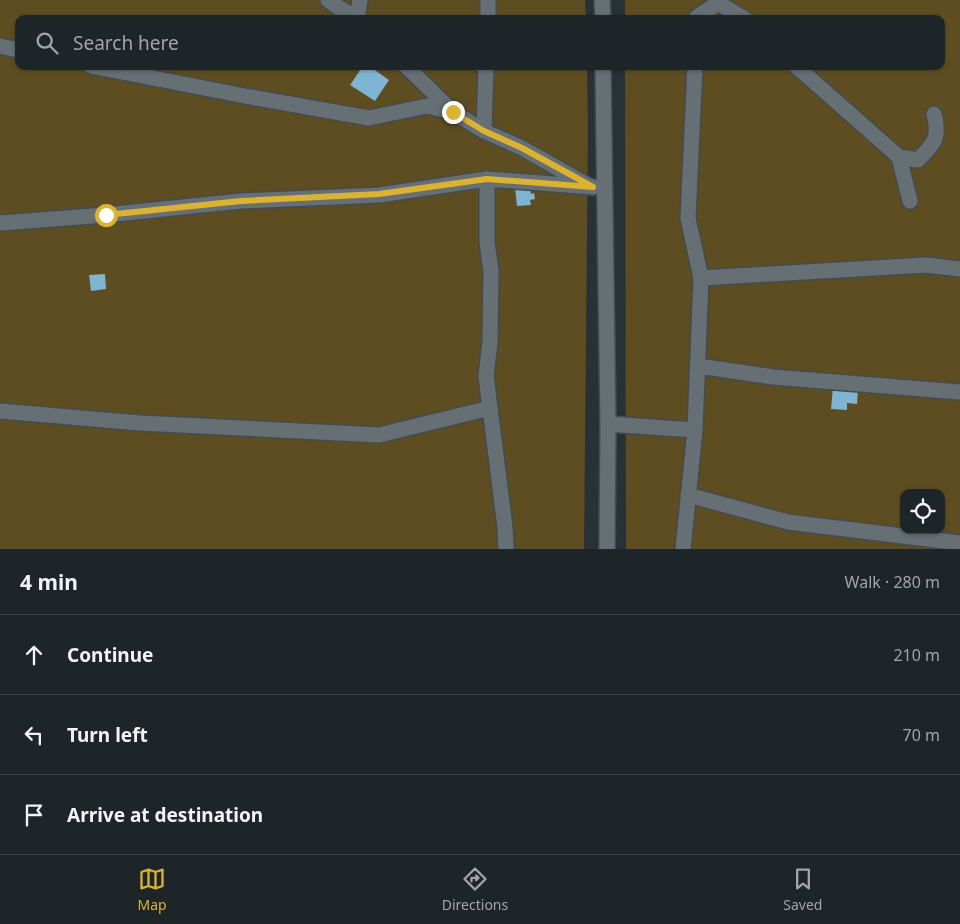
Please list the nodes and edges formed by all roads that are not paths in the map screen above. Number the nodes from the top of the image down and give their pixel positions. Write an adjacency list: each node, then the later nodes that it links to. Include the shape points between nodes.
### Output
1 (328, 0): 5 (street)
2 (360, 0): 6 (street)
3 (488, 0): 7 (street)
4 (602, 0): 8 (street)
5 (350, 15)
6 (357, 15)
7 (488, 15)
8 (603, 15)
9 (701, 15): 10 (street, via 718,3)
10 (738, 15)
11 (0, 46): 12 (street)
12 (15, 49)
13 (112, 70): 19 (street, via 369,118 427,106)
14 (410, 70): 19 (street)
15 (486, 70): 21 (street)
16 (603, 70): 24 (street)
17 (695, 70): 28 (street, via 688,218)
18 (800, 70): 22 (street)
19 (453, 112): 21 (street)
20 (934, 114): 22 (street, via 938,128 933,144 918,160)
21 (484, 131): 24 (street)
22 (899, 158): 25 (street)
23 (487, 179): 24 (street); 26 (street, via 379,194 241,201); 31 (street, via 491,280 486,376)
24 (599, 190): 33 (street)
25 (910, 201)
26 (0, 223)
27 (960, 269): 28 (street, via 926,265)
28 (701, 278): 29 (street)
29 (698, 366): 30 (street, via 773,377); 34 (street)
30 (960, 392)
31 (490, 408): 32 (street, via 379,435 140,423); 37 (street)
32 (0, 410)
33 (608, 424): 34 (street); 38 (street)
34 (695, 430): 35 (street)
35 (688, 495): 36 (street, via 788,522); 39 (street)
36 (960, 543)
37 (506, 549)
38 (607, 549)
39 (683, 549)

